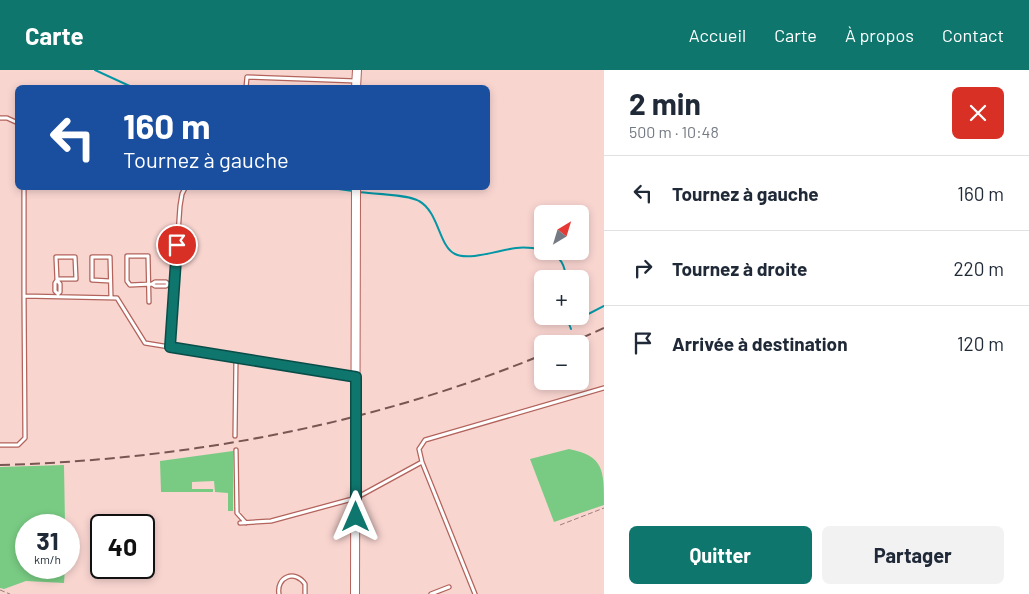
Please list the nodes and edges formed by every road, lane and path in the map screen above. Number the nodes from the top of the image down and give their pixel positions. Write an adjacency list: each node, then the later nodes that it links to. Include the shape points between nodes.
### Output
1 (357, 70): 2 (street)
2 (356, 84): 3 (lane, via 247,78)
3 (246, 85)
4 (0, 118): 5 (lane)
5 (15, 122)
6 (24, 190): 14 (lane)
7 (184, 190): 12 (lane)
8 (356, 190): 19 (street)
9 (58, 280): 9 (lane, via 56,257 75,257 76,279); 13 (lane, via 55,283)
10 (110, 281): 10 (lane, via 110,257 92,257 92,280); 15 (lane)
11 (150, 284): 11 (lane, via 130,285 127,281 127,256 148,256); 12 (lane); 16 (lane)
12 (174, 284): 17 (lane)
13 (58, 295): 14 (lane); 15 (lane)
14 (24, 296): 22 (lane, via 25,438 18,445)
15 (110, 298): 17 (lane, via 116,298 145,343)
16 (149, 302)
17 (170, 347): 18 (lane)
18 (236, 358): 19 (lane); 21 (lane)
19 (356, 377): 25 (street)
20 (604, 388): 24 (lane, via 426,440 420,449)
21 (235, 436)
22 (0, 445)
23 (236, 450): 28 (lane, via 237,513)
24 (422, 462): 25 (lane); 37 (lane)
25 (356, 498): 28 (lane, via 271,521); 35 (street)
26 (604, 508): 29 (path)
27 (240, 523): 28 (lane)
28 (246, 523)
29 (560, 525)
30 (448, 587): 36 (lane)
31 (0, 590): 32 (path)
32 (10, 594)
33 (279, 594): 34 (lane, via 281,581 293,576 305,584)
34 (305, 594)
35 (355, 594)
36 (431, 594)
37 (475, 594)

